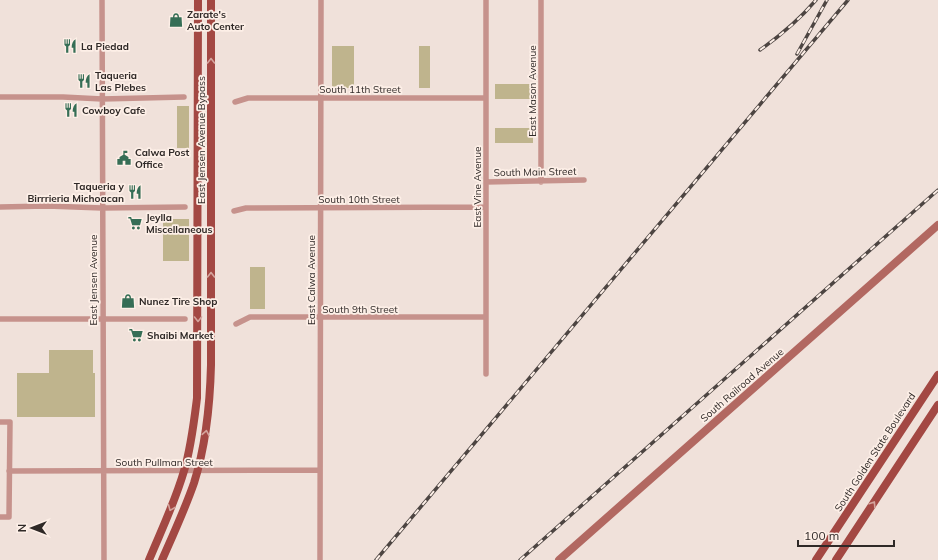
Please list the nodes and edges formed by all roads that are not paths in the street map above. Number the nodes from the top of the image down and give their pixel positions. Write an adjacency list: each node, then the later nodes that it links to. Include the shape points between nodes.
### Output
1 (102, 0): 11 (street, East Jensen Avenue)
2 (198, 0): 36 (main road, East Jensen Avenue Bypass, one-way to 36, via 198,380 194,423)
3 (211, 0): 37 (main road, East Jensen Avenue Bypass, one-way to 3, via 206,429 211,378)
4 (321, 0): 9 (street, East Calwa Avenue)
5 (486, 0): 10 (street, East Vine Avenue)
6 (541, 0): 15 (street, East Mason Avenue)
7 (0, 97): 11 (street)
8 (184, 97): 11 (street)
9 (320, 98): 10 (street, South 11th Street); 12 (street, South 11th Street, via 248,98); 20 (street, East Calwa Avenue)
10 (486, 98): 14 (street, East Vine Avenue)
11 (102, 99): 19 (street, East Jensen Avenue)
12 (235, 102)
13 (584, 180): 15 (street, South Main Street)
14 (486, 182): 15 (street, South Main Street); 18 (street, East Vine Avenue)
15 (541, 182)
16 (0, 207): 19 (street)
17 (184, 207): 19 (street)
18 (486, 207): 20 (street, South 10th Street); 23 (street, East Vine Avenue)
19 (102, 208): 26 (street, East Jensen Avenue)
20 (320, 208): 21 (street, South 10th Street, via 246,208); 24 (street, East Calwa Avenue)
21 (234, 212)
22 (938, 225): 43 (street, South Railroad Avenue)
23 (486, 317): 24 (street, South 9th Street); 29 (street, East Vine Avenue)
24 (320, 318): 28 (street, South 9th Street, via 250,317); 33 (street, East Calwa Avenue)
25 (0, 319): 26 (street)
26 (102, 319): 27 (street); 35 (street, East Jensen Avenue)
27 (185, 319)
28 (236, 324)
29 (486, 374)
30 (938, 375): 44 (main road, South Golden State Boulevard)
31 (938, 405): 45 (main road, one-way to 31)
32 (0, 422): 34 (street, via 10,422)
33 (320, 470): 37 (street, South Pullman Street); 42 (street, East Calwa Avenue)
34 (8, 471): 35 (street, South Pullman Street); 38 (street, via 9,517)
35 (103, 471): 36 (street, South Pullman Street); 39 (street, East Jensen Avenue)
36 (184, 471): 37 (street, South Pullman Street); 40 (main road, East Jensen Avenue Bypass, one-way to 40)
37 (198, 471): 41 (main road, East Jensen Avenue Bypass)
38 (0, 517)
39 (104, 560)
40 (149, 560)
41 (162, 560)
42 (320, 560)
43 (558, 560)
44 (816, 560)
45 (836, 560)

